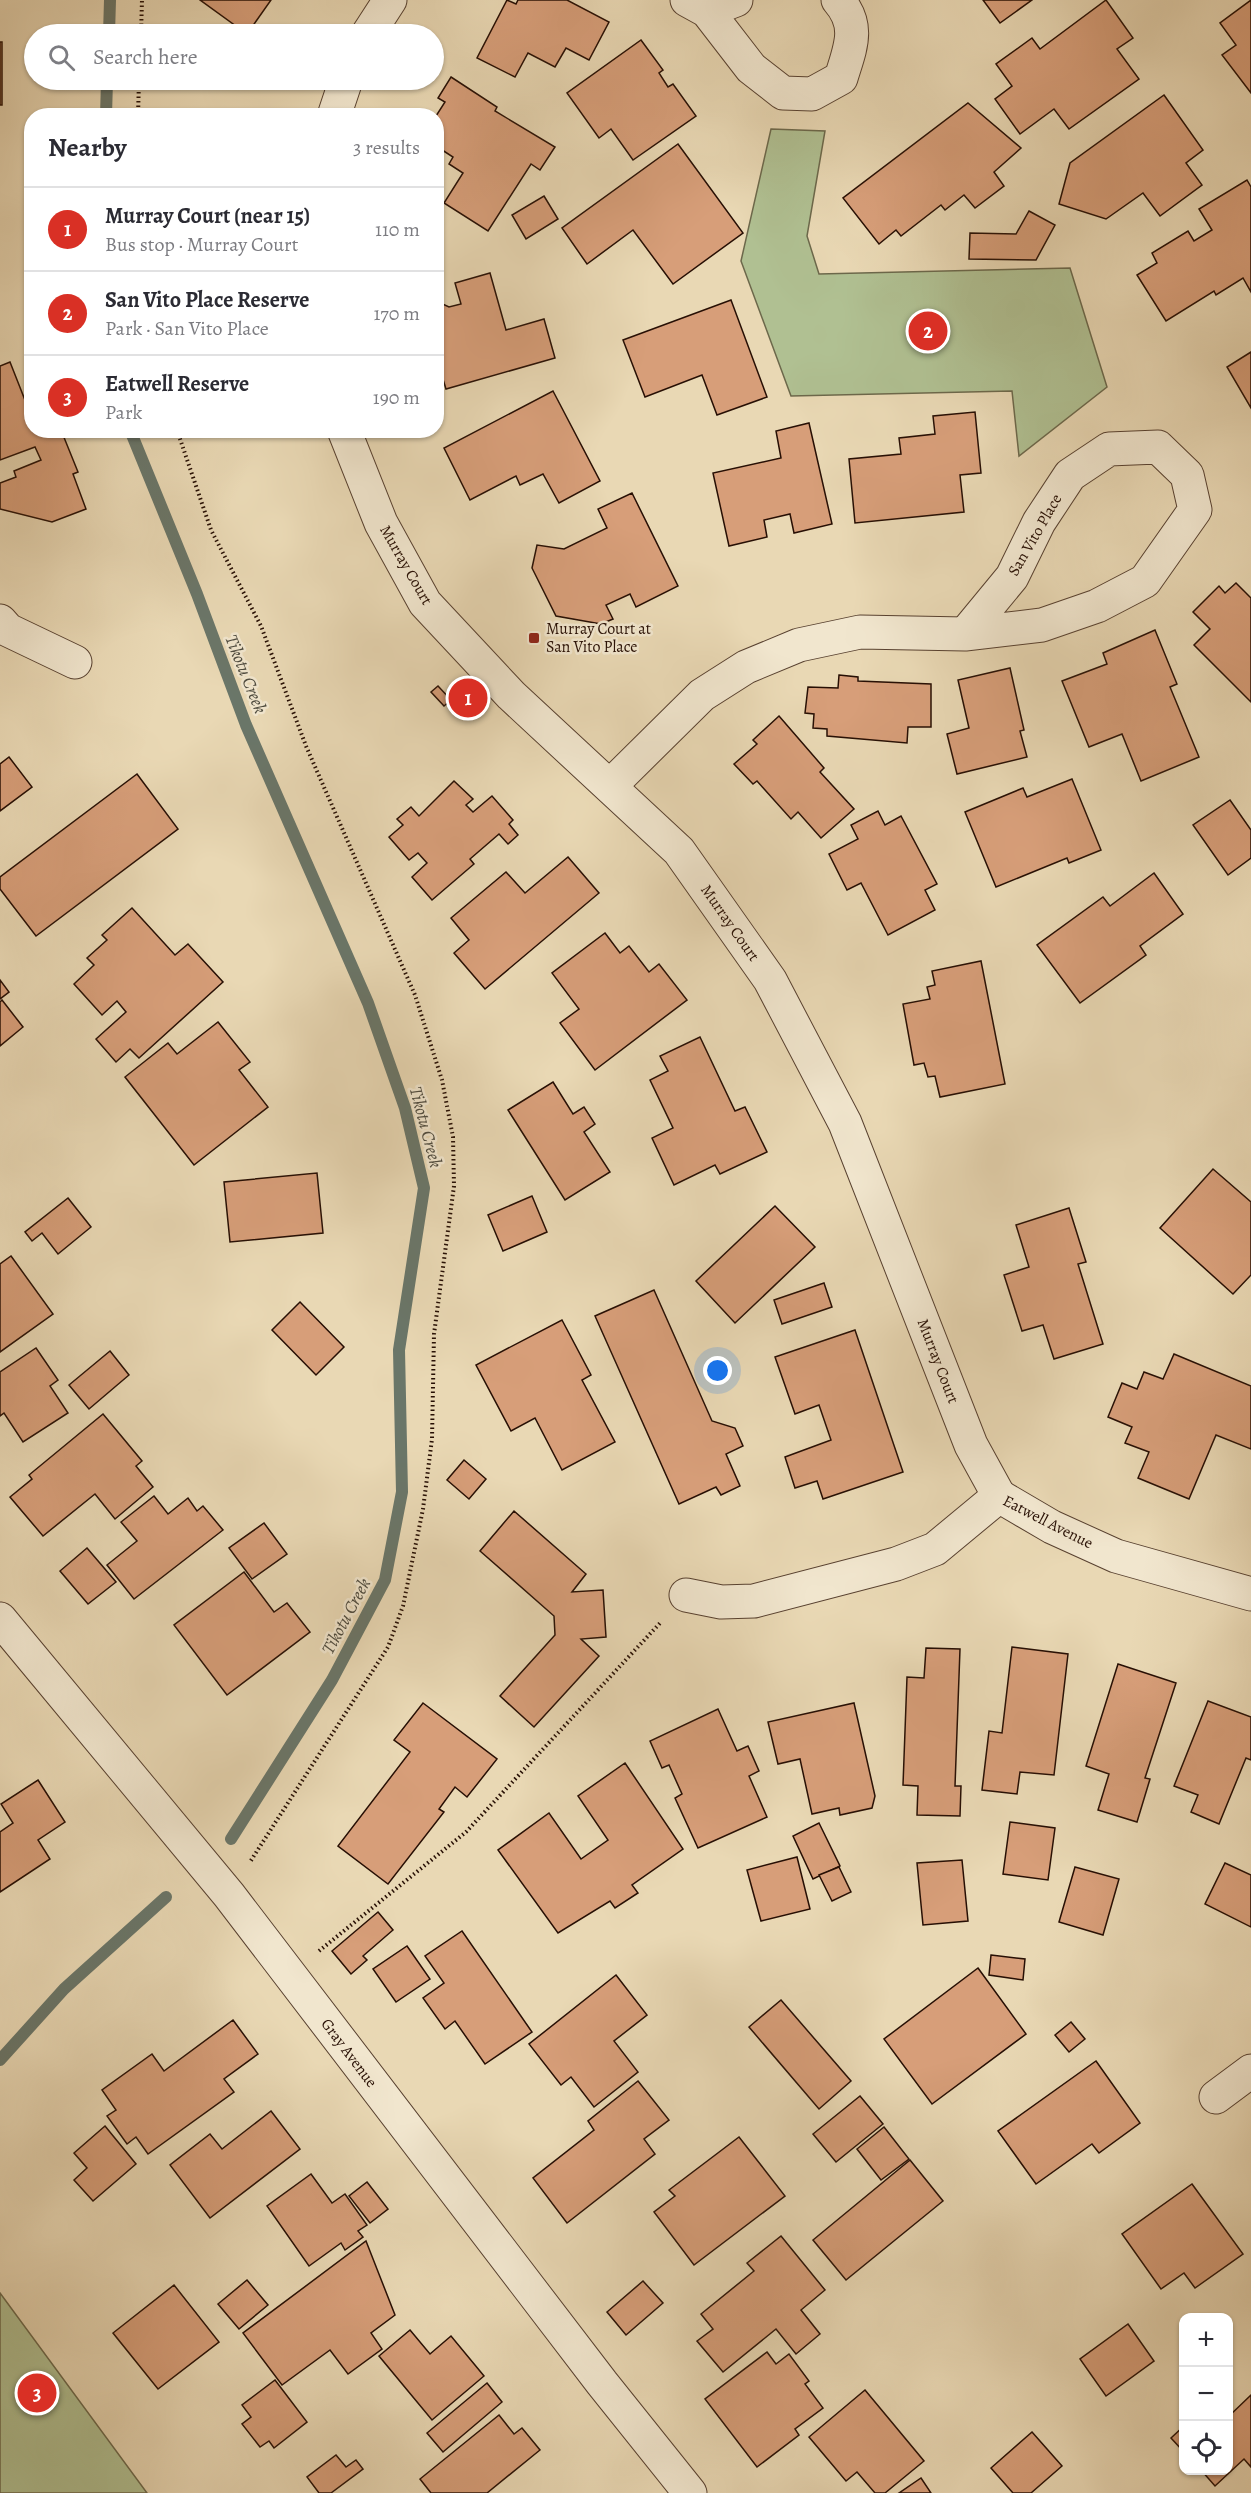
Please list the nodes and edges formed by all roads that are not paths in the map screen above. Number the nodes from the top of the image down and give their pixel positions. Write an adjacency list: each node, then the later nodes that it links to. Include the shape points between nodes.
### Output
1 (390, 0): 4 (street)
2 (838, 0): 3 (street, via 846,9 854,37 841,78 813,94 783,93 751,68)
3 (710, 4)
4 (374, 24)
5 (343, 90): 6 (street)
6 (337, 108)
7 (347, 438): 11 (street, Murray Court, via 381,523 425,603 511,694)
8 (0, 621): 10 (street, via 8,630)
9 (965, 634): 9 (street, San Vito Place, via 1012,577 1039,522 1070,475 1109,449 1158,447 1187,475 1196,510 1145,581 1098,606 1042,625); 11 (street, San Vito Place, via 860,632 799,645 746,667 702,695)
10 (75, 662)
11 (611, 785): 12 (street, Murray Court, via 679,851 770,980 845,1123 971,1445)
12 (999, 1496): 13 (street, Eatwell Avenue, via 1052,1527 1116,1556); 14 (street, Eatwell Avenue, via 935,1549 896,1564 754,1601 721,1602)
13 (1251, 1594)
14 (686, 1595)
15 (0, 1618): 18 (street, Gray Avenue, via 229,1895)
16 (1251, 2071): 17 (street)
17 (1216, 2097)
18 (690, 2493)

